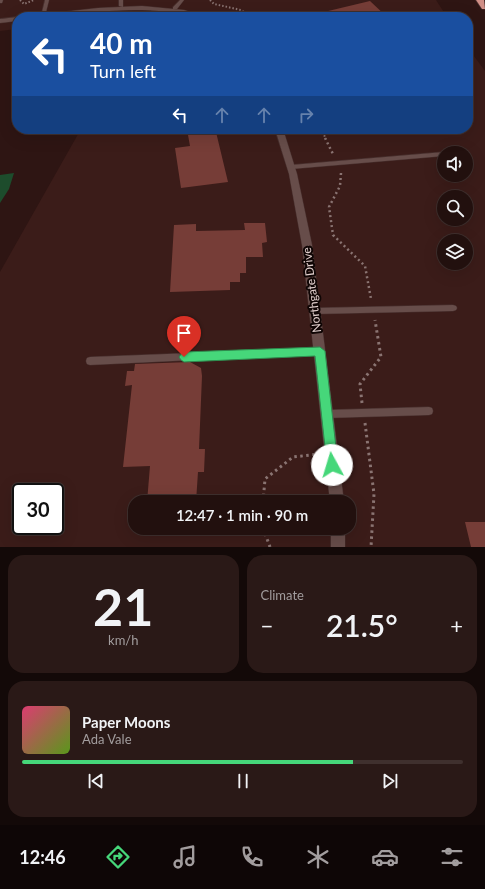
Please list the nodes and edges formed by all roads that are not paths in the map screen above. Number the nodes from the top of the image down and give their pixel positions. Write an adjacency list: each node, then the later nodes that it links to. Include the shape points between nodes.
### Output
1 (47, 0): 7 (lane)
2 (182, 0): 6 (lane)
3 (480, 0): 5 (highway)
4 (121, 3): 6 (street); 8 (street)
5 (485, 7)
6 (176, 8): 9 (street)
7 (44, 12)
8 (67, 12)
9 (188, 12)
10 (12, 20): 11 (street)
11 (0, 21)
12 (281, 134): 14 (street, Northgate Drive)
13 (437, 155): 14 (lane)
14 (291, 167): 16 (street, Northgate Drive, via 299,196)
15 (453, 308): 16 (lane)
16 (315, 311): 17 (street, Northgate Drive)
17 (320, 351): 18 (lane); 20 (street, Northgate Drive)
18 (90, 361)
19 (429, 411): 20 (lane)
20 (327, 414): 21 (street, Northgate Drive)
21 (336, 495)
22 (338, 535): 23 (street)
23 (338, 547)

